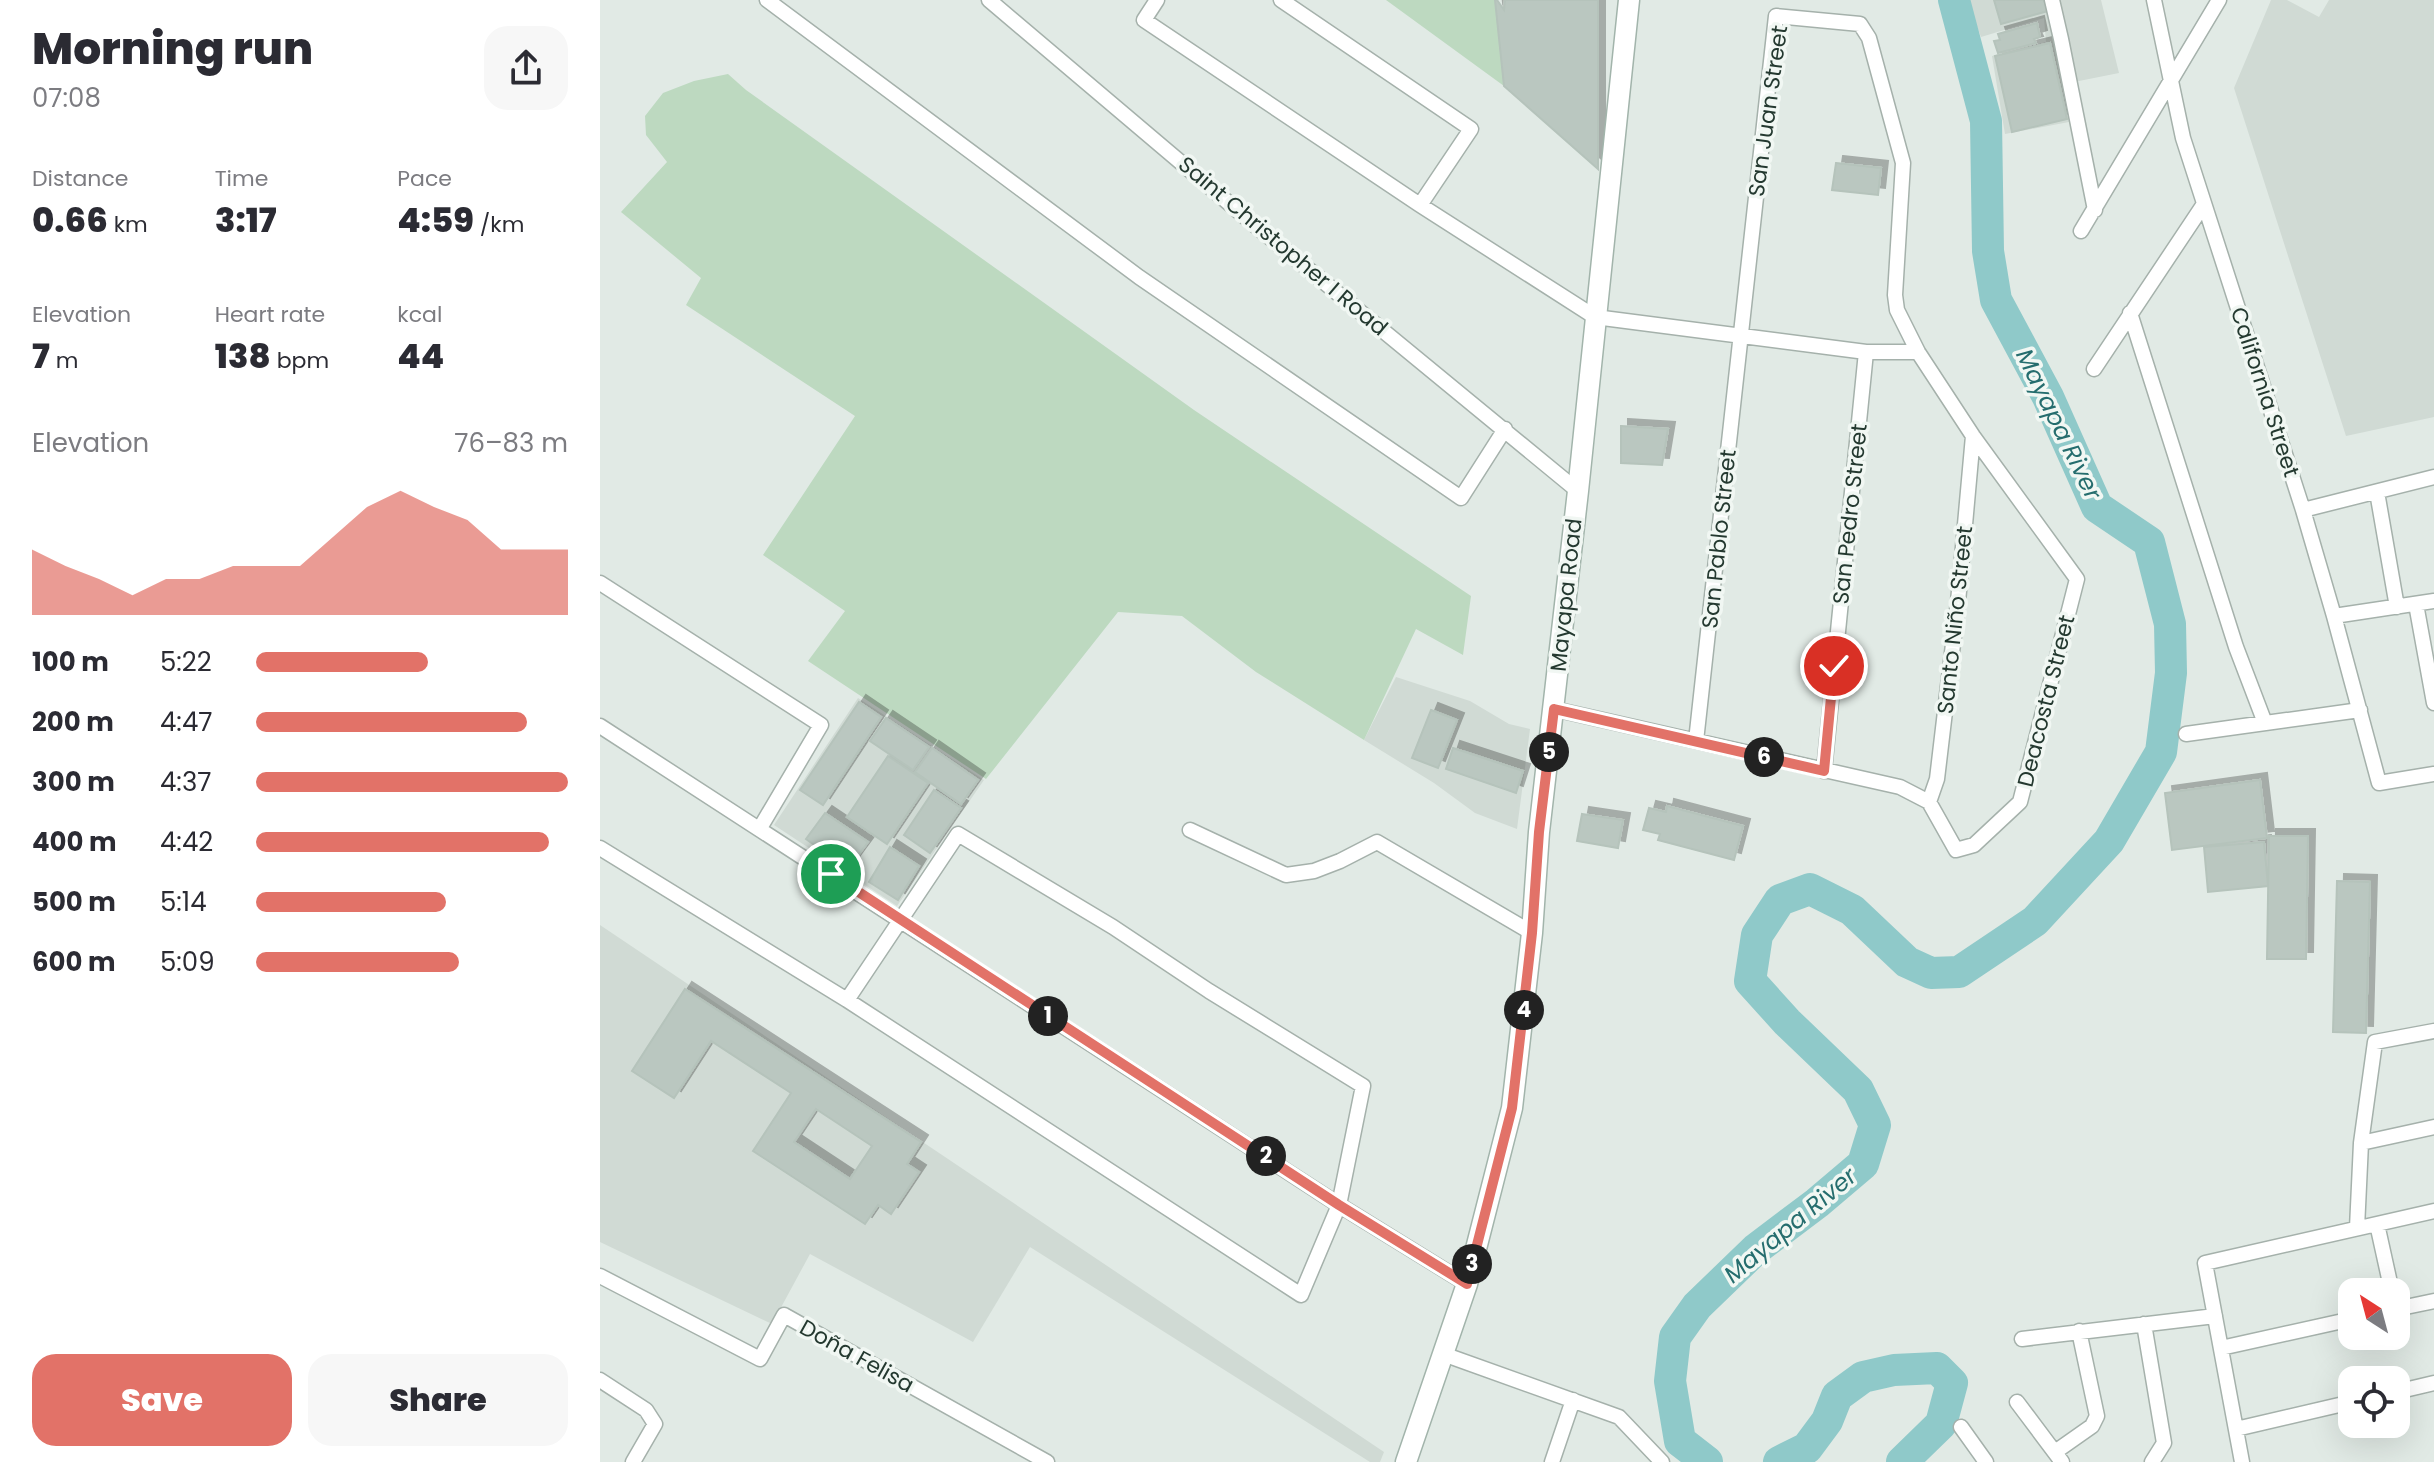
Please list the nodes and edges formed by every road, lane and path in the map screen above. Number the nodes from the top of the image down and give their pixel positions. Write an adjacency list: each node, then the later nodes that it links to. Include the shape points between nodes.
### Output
1 (767, 0): 20 (street, via 1139,277 1461,498)
2 (1157, 0): 11 (street, via 1144,20)
3 (1281, 0): 11 (street, via 1471,129)
4 (1629, 0): 15 (main road, Mayapa Road)
5 (2052, 0): 12 (street)
6 (2154, 0): 9 (street, California Street)
7 (2219, 0): 9 (street)
8 (999, 3): 20 (street, Saint Christopher I Road, via 1270,237)
9 (2172, 80): 10 (street, California Street); 12 (street)
10 (2204, 204): 14 (street); 25 (street, California Street)
11 (1420, 205): 15 (street)
12 (2095, 210): 13 (street)
13 (2081, 231)
14 (2130, 313): 19 (street); 34 (street)
15 (1595, 317): 16 (street); 23 (main road, Mayapa Road)
16 (1741, 337): 17 (street); 18 (street, San Juan Street, via 1776,16 1860,24 1869,38 1903,163 1895,295); 37 (street, San Pablo Street)
17 (1866, 352): 18 (street); 38 (street, San Pedro Street)
18 (1918, 352): 21 (street, Deacosta Street)
19 (2094, 369)
20 (1505, 429): 23 (street, Saint Christopher I Road)
21 (1973, 436): 40 (street, Santo Niño Street, via 1941,750); 40 (street, Deacosta Street, via 2077,579 2020,802 1974,845 1956,850)
22 (2434, 477): 24 (street)
23 (1578, 491): 32 (main road, Mayapa Road)
24 (2377, 492): 25 (street); 29 (street)
25 (2303, 510): 30 (street, California Street)
26 (600, 583): 41 (street, via 821,725)
27 (2434, 601): 28 (street)
28 (2416, 604): 29 (street); 31 (street)
29 (2397, 607): 30 (street)
30 (2334, 616): 33 (street, California Street)
31 (2434, 703)
32 (1554, 709): 37 (street); 45 (main road, Mayapa Road)
33 (2360, 710): 34 (street); 39 (street, California Street, via 2379,783)
34 (2265, 723): 36 (street)
35 (600, 726): 41 (street)
36 (2186, 734)
37 (1696, 741): 38 (street)
38 (1824, 771): 40 (street, via 1900,787)
39 (2434, 774)
40 (1929, 802)
41 (760, 828): 44 (street)
42 (1190, 830): 45 (street, via 1286,875 1314,871 1377,842)
43 (600, 848): 46 (street)
44 (901, 920): 46 (street); 50 (street); 50 (street, via 958,834 1363,1086)
45 (1532, 933): 56 (main road, Mayapa Road, via 1512,1108)
46 (847, 1000): 50 (street, via 1301,1295)
47 (2434, 1031): 49 (street, via 2375,1042)
48 (2434, 1127): 49 (street)
49 (2361, 1143): 53 (street)
50 (1339, 1205): 56 (street)
51 (2434, 1211): 52 (street)
52 (2377, 1224): 53 (street); 55 (street)
53 (2357, 1228): 59 (street, via 2205,1263)
54 (600, 1276): 76 (street, Doña Felisa, via 760,1359 784,1315)
55 (2389, 1278)
56 (1467, 1284): 65 (main road, Mayapa Road)
57 (2434, 1301): 58 (street)
58 (2410, 1306)
59 (2215, 1316): 61 (street); 64 (street)
60 (2338, 1322): 64 (street)
61 (2144, 1324): 62 (street); 81 (street, via 2164,1443)
62 (2079, 1331): 63 (street); 74 (street, via 2097,1416)
63 (2022, 1339)
64 (2221, 1348): 73 (street)
65 (1443, 1354): 69 (street); 77 (main road, Mayapa Road)
66 (600, 1380): 75 (street, via 646,1410 655,1424)
67 (2434, 1383): 68 (street)
68 (2410, 1389)
69 (1573, 1400): 78 (street); 79 (street, via 1619,1417)
70 (2017, 1402): 74 (street)
71 (2338, 1405): 73 (street)
72 (1961, 1427): 80 (street)
73 (2236, 1429): 82 (street)
74 (2058, 1457)
75 (633, 1462)
76 (1047, 1462)
77 (1406, 1462)
78 (1552, 1462)
79 (1662, 1462)
80 (1986, 1462)
81 (2152, 1462)
82 (2242, 1462)

